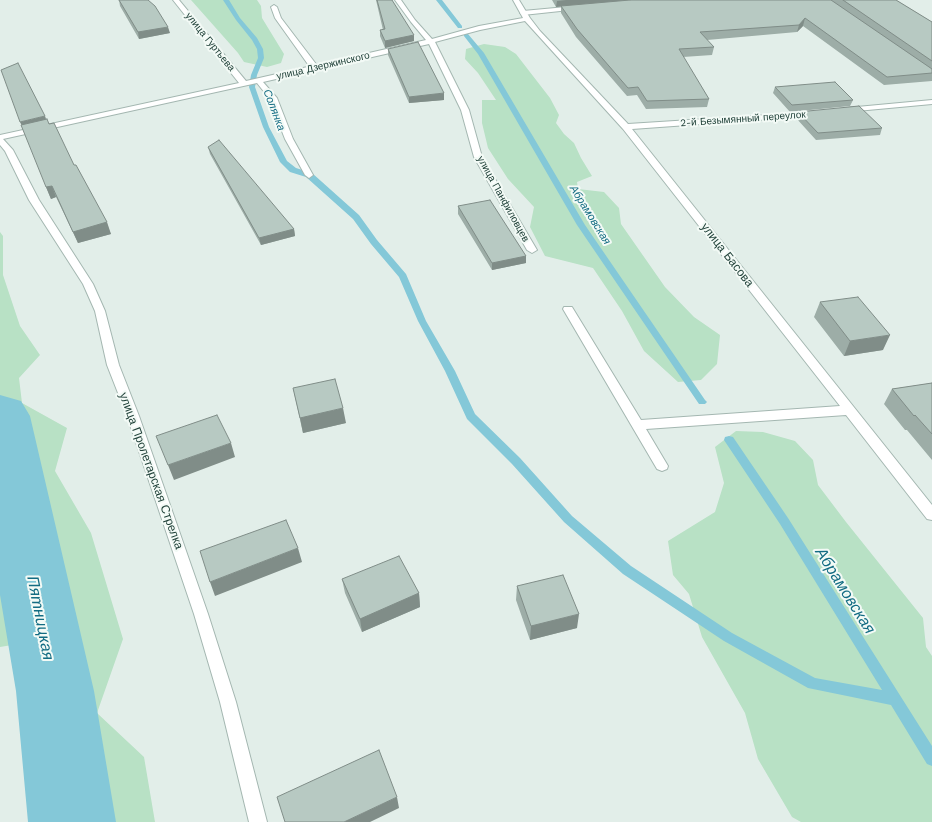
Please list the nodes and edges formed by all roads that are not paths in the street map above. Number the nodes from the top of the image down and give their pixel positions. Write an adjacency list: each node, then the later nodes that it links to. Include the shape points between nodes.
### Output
1 (176, 0): 10 (street, улица Гуртьева)
2 (398, 0): 7 (street, улица Панфиловцев)
3 (516, 0): 6 (street, улица Басова)
4 (274, 7): 8 (street, via 278,18)
5 (582, 7): 6 (street, улица Дзержинского)
6 (525, 16): 7 (street, улица Дзержинского); 14 (street, улица Басова)
7 (430, 41): 8 (street, улица Дзержинского); 18 (street, улица Панфиловцев, via 465,110 478,157)
8 (315, 68): 9 (street, улица Дзержинского)
9 (259, 81): 10 (street, улица Дзержинского); 17 (street, via 272,98 289,139)
10 (244, 84): 15 (street, улица Дзержинского)
11 (932, 102): 12 (street)
12 (838, 111)
13 (823, 113): 14 (street, 2-й Безымянный переулок)
14 (626, 127): 20 (street, улица Басова)
15 (0, 137)
16 (0, 140): 24 (street, улица Пролетарская Стрелка, via 9,150 34,200 88,284 100,311 113,366 133,416 201,614 228,702)
17 (309, 175)
18 (532, 250)
19 (568, 309): 21 (street)
20 (849, 410): 21 (street); 23 (street, улица Басова)
21 (638, 425): 22 (street)
22 (662, 466)
23 (932, 515)
24 (258, 822)

